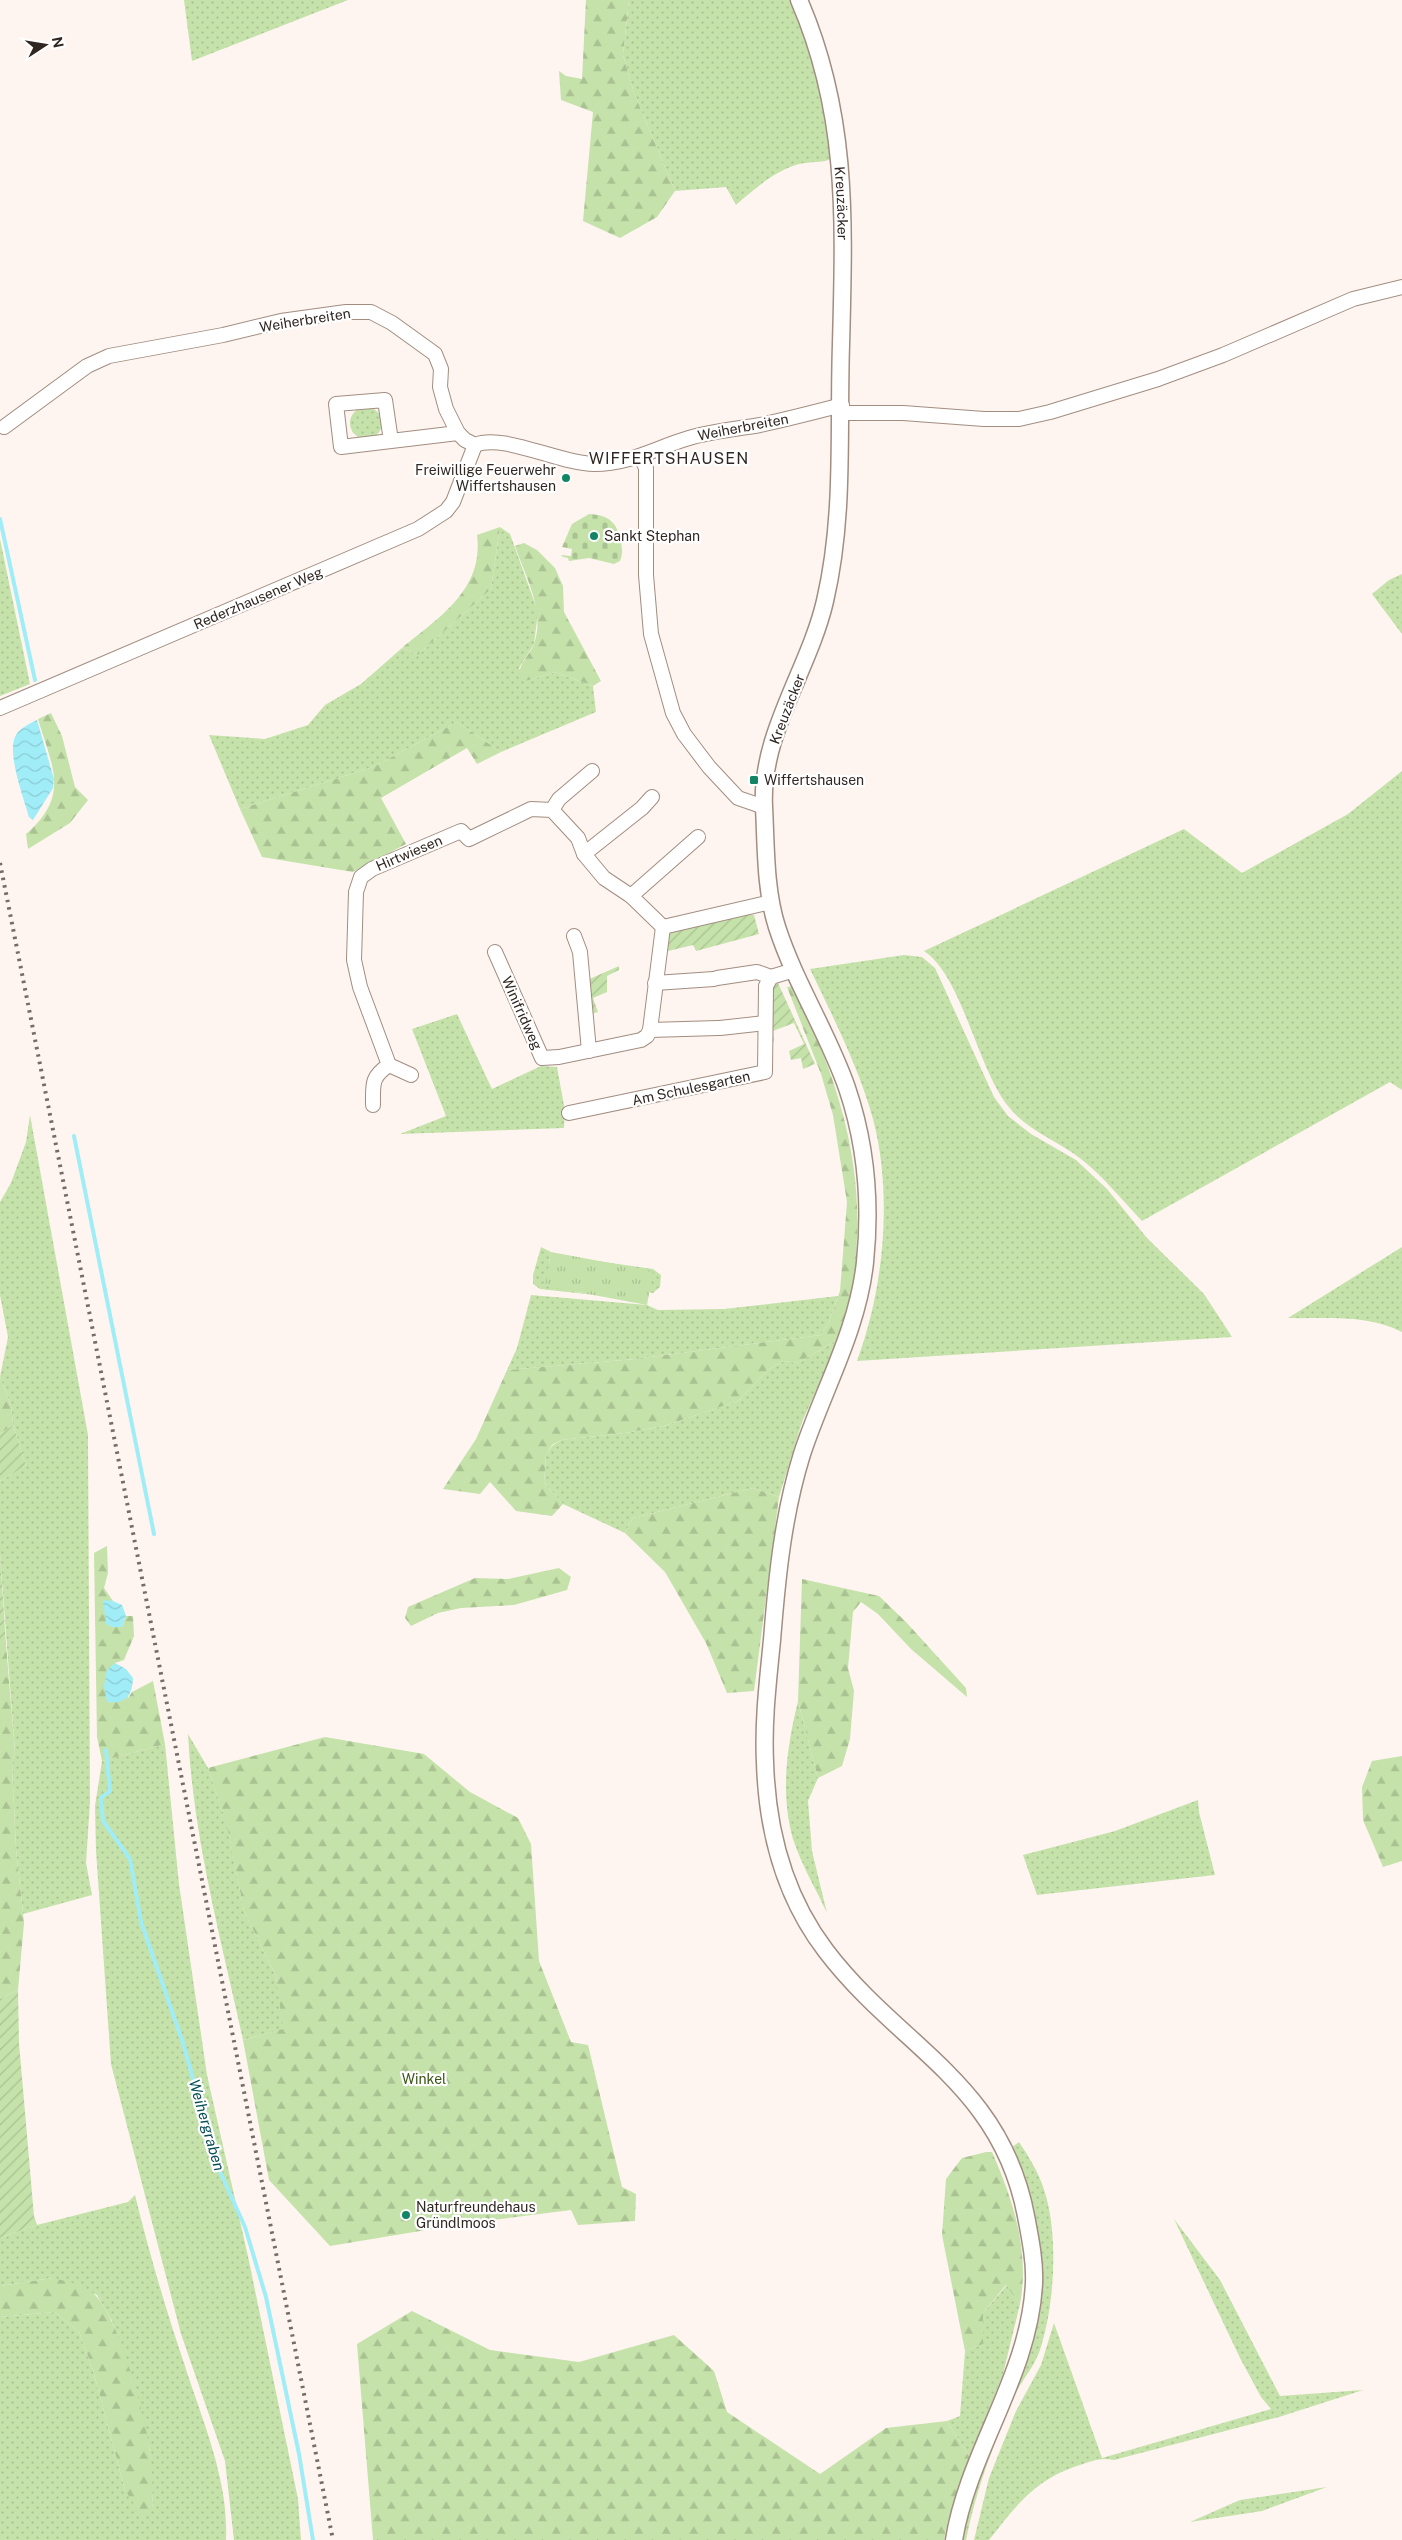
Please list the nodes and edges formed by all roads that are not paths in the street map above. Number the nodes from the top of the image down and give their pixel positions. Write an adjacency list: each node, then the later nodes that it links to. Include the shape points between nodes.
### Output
1 (799, 0): 3 (street, Kreuzäcker, via 824,67 837,128 844,273)
2 (1402, 287): 3 (street, via 1353,299 1158,379 1019,419)
3 (842, 409): 8 (street, Weiherbreiten, via 688,438); 12 (street, Kreuzäcker, via 838,519 826,597 814,640 775,732 763,785)
4 (4, 427): 5 (street, Weiherbreiten, via 88,366 109,356 281,321 370,312 392,323 435,354 441,369 440,387 446,409)
5 (458, 433): 6 (street); 7 (street, Weiherbreiten)
6 (390, 441): 6 (street, via 341,447 336,404 385,400)
7 (475, 445): 8 (street, Weiherbreiten, via 484,441 498,443 582,464); 9 (street, Rederzhausener Weg, via 453,502 446,511 418,529)
8 (641, 457): 12 (street, via 646,468 646,575 651,634 673,713 708,767 738,798)
9 (0, 708)
10 (592, 771): 13 (street, via 559,799)
11 (652, 797): 15 (street)
12 (764, 807): 17 (street, Kreuzäcker)
13 (552, 810): 15 (street, via 578,838); 27 (street, Hirtwiesen, via 531,809 469,839 461,831 372,869 361,877 356,892 354,960 360,988)
14 (698, 837): 16 (street)
15 (584, 854): 16 (street, via 604,878)
16 (631, 896): 18 (street)
17 (771, 902): 18 (street); 21 (street, Kreuzäcker)
18 (663, 927): 23 (street)
19 (574, 936): 26 (street, via 580,952)
20 (495, 952): 26 (street, Winifridweg, via 542,1058)
21 (794, 970): 22 (street); 31 (street, Kreuzäcker, via 846,1085 863,1149 867,1222 864,1266 851,1326 802,1456 782,1536 765,1715 764,1761 769,1815 778,1857 793,1898 825,1950 866,1995 966,2091 997,2135 1021,2193 1034,2278 1030,2318 969,2484)
22 (771, 977): 23 (street, via 757,972); 24 (street, Am Schulesgarten, via 765,992)
23 (655, 983): 25 (street)
24 (765, 1023): 25 (street); 30 (street, Am Schulesgarten, via 765,1072)
25 (650, 1030): 26 (street, Winifridweg, via 641,1040)
26 (589, 1051)
27 (389, 1065): 28 (street); 29 (street, via 377,1073 372,1084)
28 (411, 1075)
29 (373, 1105)
30 (569, 1113)
31 (954, 2540)

